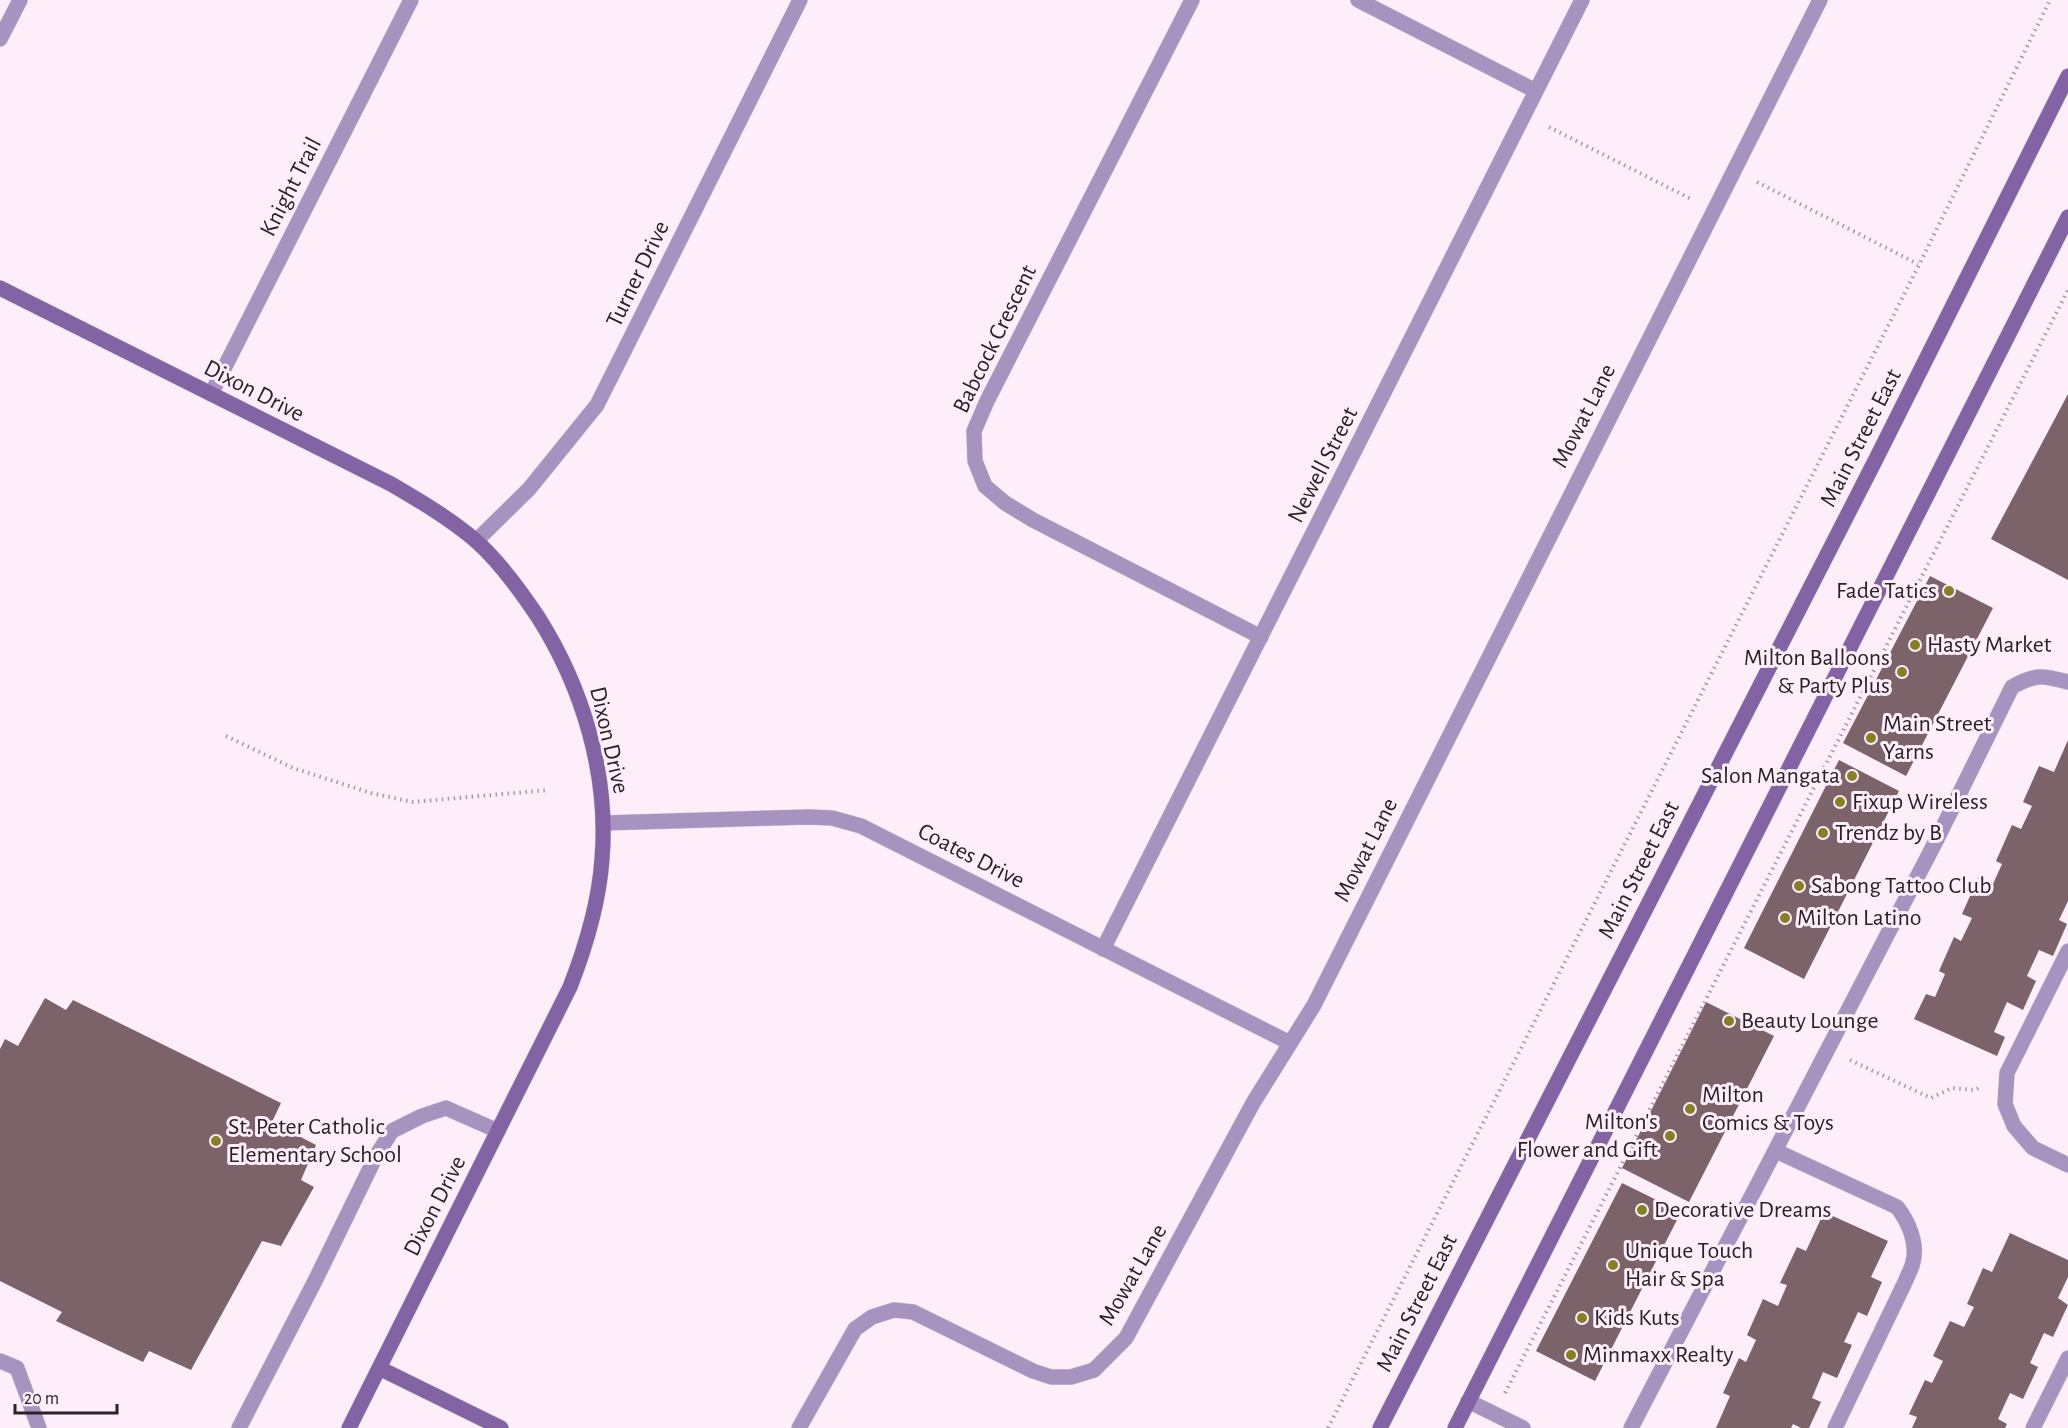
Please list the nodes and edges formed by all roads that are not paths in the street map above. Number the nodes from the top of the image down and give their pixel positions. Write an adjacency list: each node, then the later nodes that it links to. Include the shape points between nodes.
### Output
1 (20, 0): 8 (street)
2 (411, 0): 13 (street, Knight Trail)
3 (800, 0): 14 (street, Turner Drive, via 597,405 529,489)
4 (1192, 0): 15 (street, Babcock Crescent, via 987,401 974,430 975,461 985,486 1005,503)
5 (1358, 0): 10 (street)
6 (1582, 0): 10 (street, Newell Street)
7 (1820, 0): 20 (street, Mowat Lane, via 1314,1005)
8 (0, 39)
9 (2068, 76): 33 (main road, Main Street East)
10 (1536, 91): 15 (street, Newell Street)
11 (2067, 220): 27 (main road)
12 (0, 288): 13 (main road, Dixon Drive)
13 (211, 394): 14 (main road, Dixon Drive, via 391,484)
14 (476, 541): 17 (main road, Dixon Drive, via 530,605 563,660 585,716 601,791)
15 (1261, 637): 18 (street, Newell Street)
16 (2068, 682): 22 (street, via 2048,676 2028,678 2012,687)
17 (603, 823): 18 (street, Coates Drive, via 832,818 892,840); 21 (main road, Dixon Drive, via 598,892 583,953)
18 (1103, 949): 20 (street, Coates Drive)
19 (2068, 951): 23 (street, via 2007,1073 2005,1104 2014,1126 2033,1148)
20 (1290, 1043): 32 (street, Mowat Lane, via 1253,1103 1126,1338 1094,1370 1071,1377 1051,1377 913,1312 894,1310 872,1317 855,1329)
21 (498, 1131): 26 (main road, Dixon Drive); 29 (street, via 446,1108 392,1131)
22 (1776, 1151): 36 (street); 37 (street, via 1897,1207 1907,1221 1913,1244 1914,1260 1906,1280)
23 (2068, 1165)
24 (2068, 1358): 38 (street)
25 (0, 1361): 28 (street, via 17,1368)
26 (379, 1368): 30 (main road, Dixon Drive); 31 (main road)
27 (1468, 1401): 34 (main road); 35 (street)
28 (39, 1428)
29 (239, 1428)
30 (348, 1428)
31 (501, 1428)
32 (799, 1428)
33 (1380, 1428)
34 (1455, 1428)
35 (1523, 1428)
36 (1630, 1428)
37 (1835, 1428)
38 (2033, 1428)

